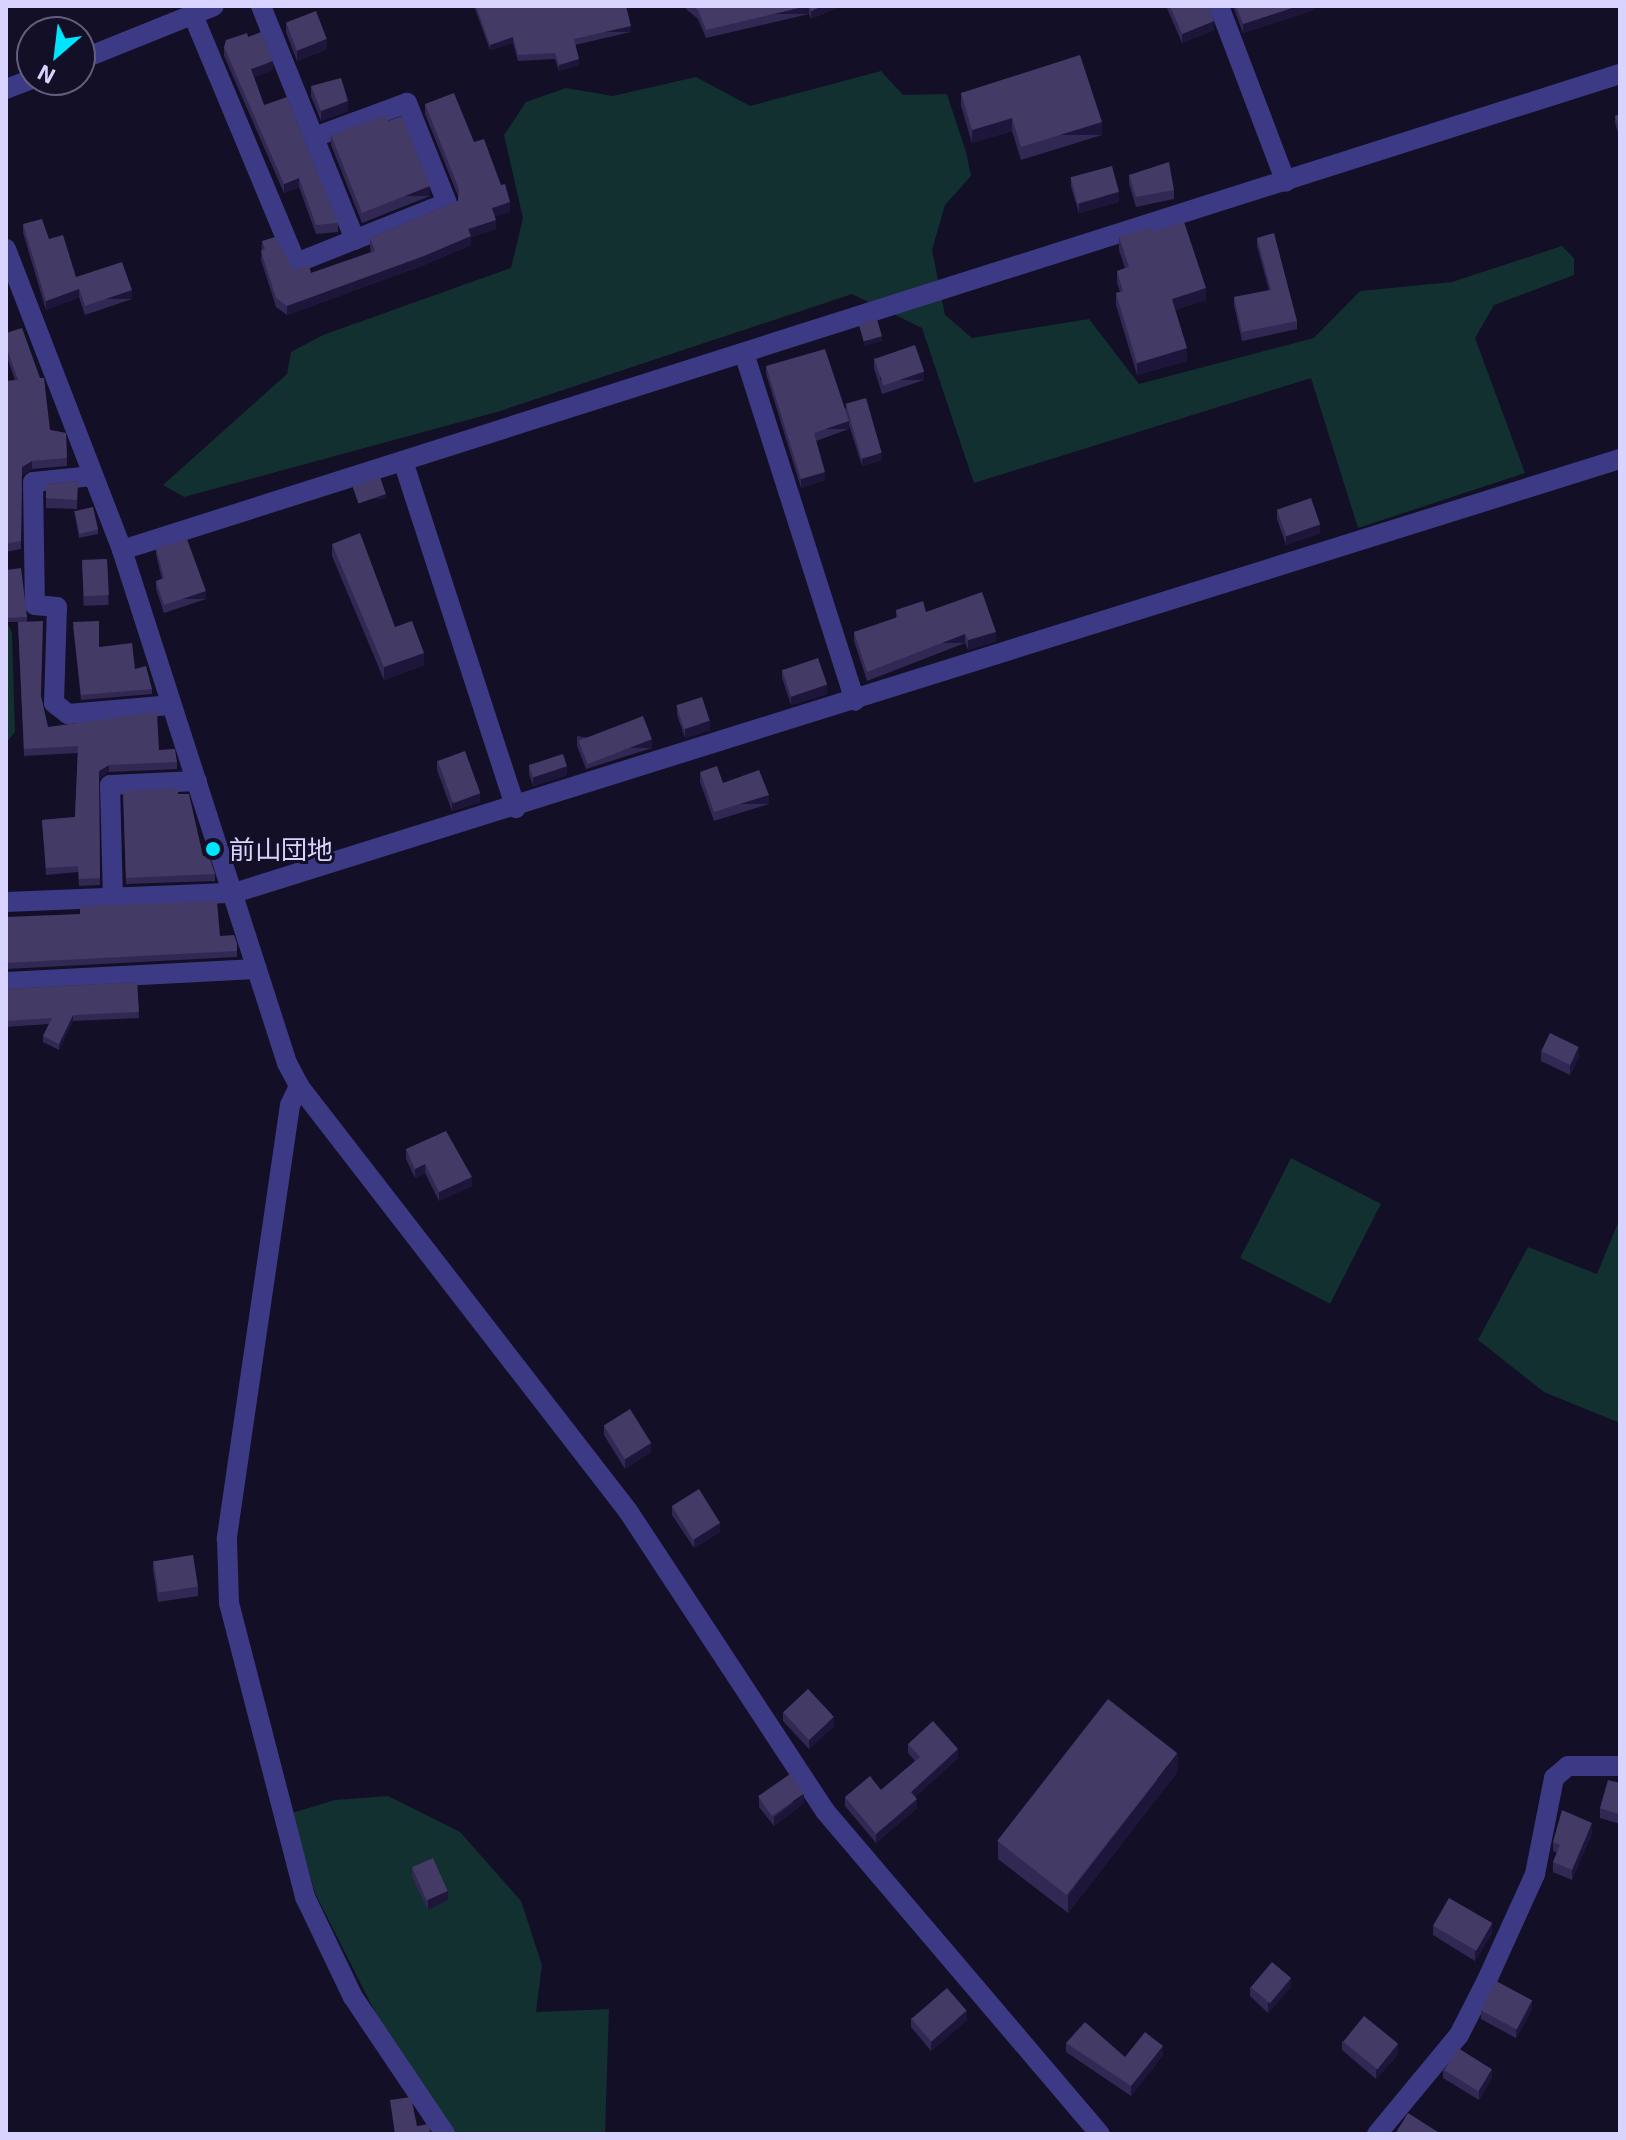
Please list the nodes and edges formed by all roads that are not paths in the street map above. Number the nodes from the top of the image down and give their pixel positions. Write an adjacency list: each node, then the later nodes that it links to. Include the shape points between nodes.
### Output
1 (214, 6): 4 (street)
2 (261, 6): 7 (street)
3 (1219, 6): 8 (street)
4 (193, 15): 5 (street); 9 (street, via 296,263)
5 (96, 54)
6 (1620, 74): 8 (street)
7 (314, 137): 9 (street); 9 (street, via 407,103 447,203)
8 (1286, 182): 11 (street)
9 (355, 240)
10 (6, 249): 14 (street)
11 (744, 353): 13 (street); 16 (street)
12 (1620, 459): 16 (street)
13 (403, 461): 15 (street); 19 (street)
14 (93, 476): 15 (street); 17 (street, via 33,482 35,605 57,607 54,703 68,714)
15 (122, 550): 17 (street)
16 (855, 701): 19 (street)
17 (170, 705): 18 (street)
18 (197, 781): 20 (street); 21 (street, via 110,785)
19 (516, 808): 20 (street)
20 (234, 893): 21 (street); 23 (street)
21 (113, 899): 22 (street)
22 (6, 902)
23 (257, 969): 24 (street); 25 (street)
24 (6, 982)
25 (299, 1086): 27 (street, via 290,1105 227,1539 229,1603 305,1897 353,1997); 28 (street, via 620,1500 825,1811)
26 (1620, 1766): 29 (street, via 1568,1766 1554,1778 1535,1874 1459,2035)
27 (445, 2134)
28 (1100, 2134)
29 (1377, 2134)

